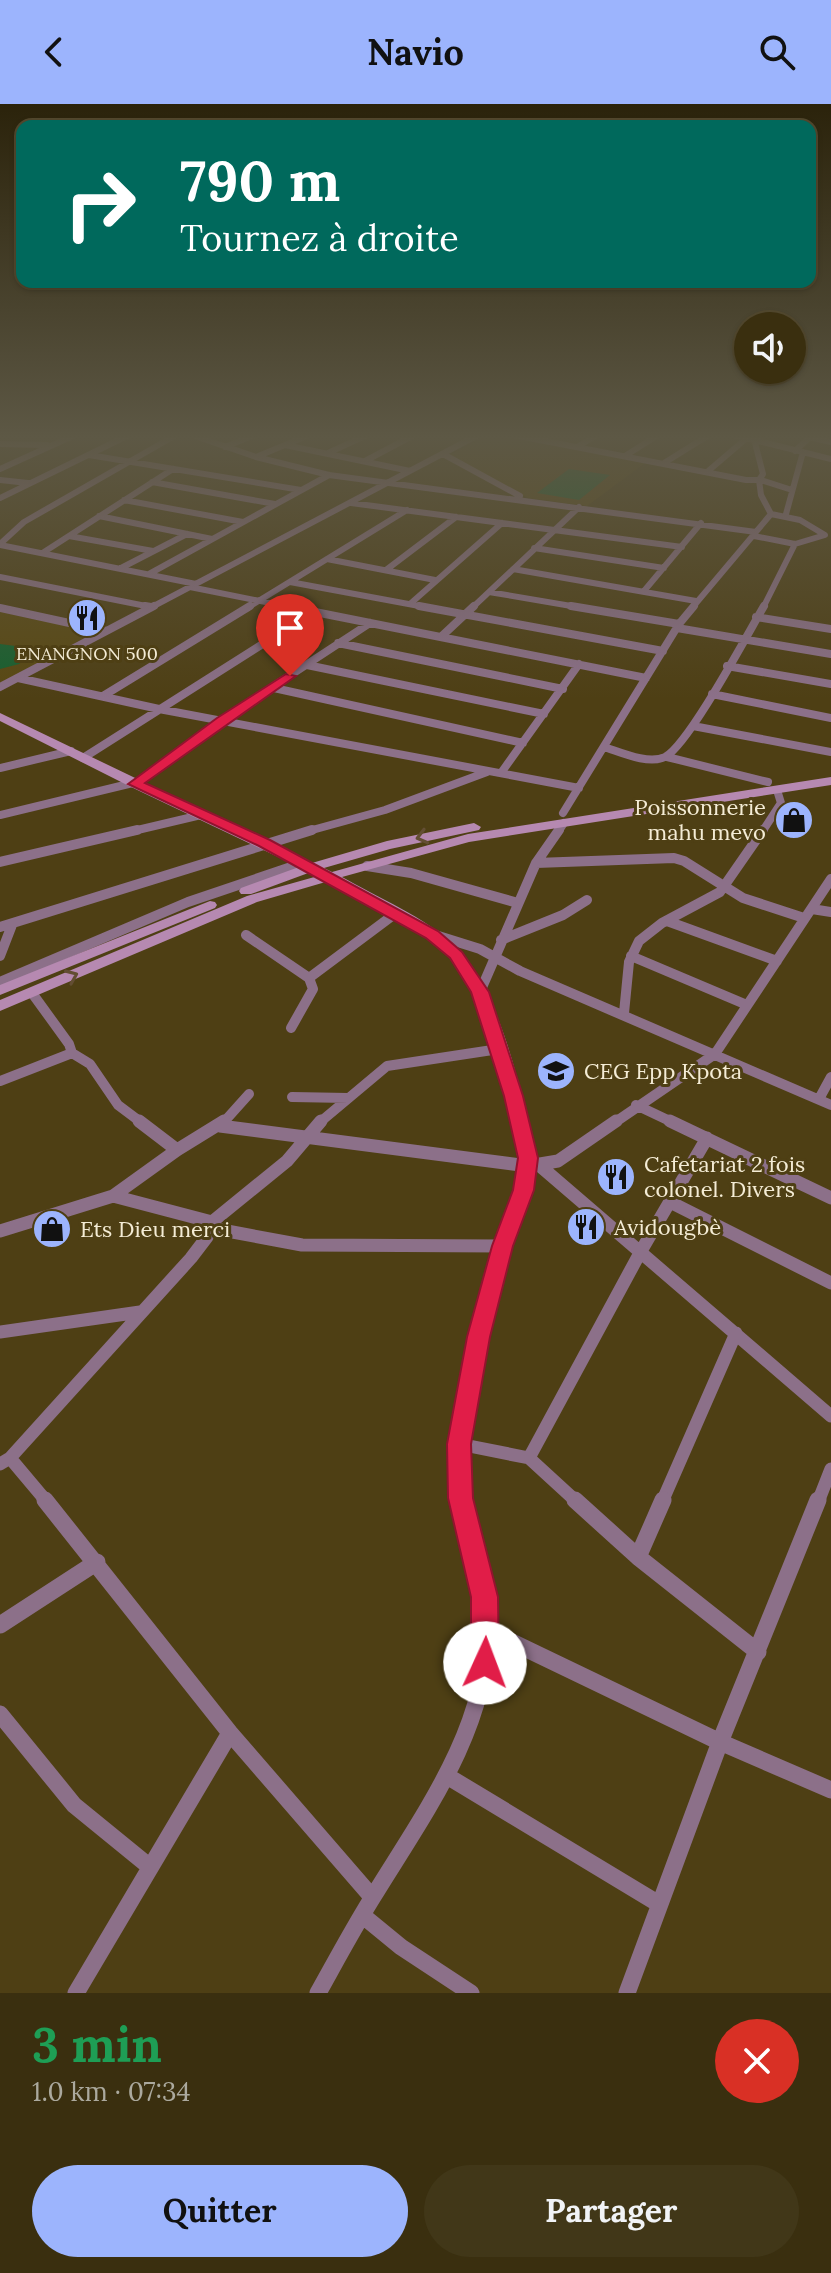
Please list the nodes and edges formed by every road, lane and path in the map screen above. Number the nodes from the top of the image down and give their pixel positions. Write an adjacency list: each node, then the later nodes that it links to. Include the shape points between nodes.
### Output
1 (23, 523): 21 (street)
2 (88, 523): 17 (street)
3 (134, 523): 15 (street)
4 (241, 523): 19 (street)
5 (312, 523): 37 (street)
6 (386, 523): 28 (street)
7 (448, 523): 32 (street)
8 (502, 523): 35 (street)
9 (503, 523): 14 (street)
10 (561, 523): 14 (street)
11 (701, 523): 16 (street); 24 (street)
12 (764, 523): 16 (street)
13 (806, 523): 18 (street)
14 (554, 529): 24 (street); 25 (street)
15 (188, 534): 19 (street); 26 (street)
16 (755, 534): 20 (street); 23 (street)
17 (69, 536): 26 (street); 27 (street)
18 (828, 536): 22 (street)
19 (212, 539): 33 (street)
20 (777, 542): 22 (street); 23 (street)
21 (0, 544): 27 (street)
22 (795, 544): 47 (street)
23 (745, 545): 41 (street)
24 (682, 547): 30 (street)
25 (534, 548): 30 (street); 31 (street)
26 (153, 551): 29 (street)
27 (44, 552): 29 (street)
28 (327, 559): 32 (street); 36 (street)
29 (120, 568): 33 (street)
30 (664, 568): 38 (street)
31 (513, 569): 38 (street); 39 (street)
32 (386, 570): 35 (street)
33 (149, 574): 37 (street)
34 (0, 577): 43 (street)
35 (435, 580): 42 (street)
36 (290, 582): 40 (street); 42 (street)
37 (193, 586): 40 (street); 43 (street)
38 (644, 591): 41 (street)
39 (489, 592): 46 (street); 49 (street)
40 (258, 600): 45 (street); 67 (street)
41 (696, 601): 49 (street)
42 (410, 604): 46 (street)
43 (152, 607): 51 (street)
44 (0, 608): 51 (street)
45 (313, 612): 48 (street); 68 (street)
46 (464, 614): 52 (street); 55 (street)
47 (756, 617): 50 (street); 53 (street)
48 (370, 623): 52 (street); 54 (street)
49 (678, 626): 53 (street); 55 (street)
50 (831, 627)
51 (106, 631): 60 (street)
52 (443, 635): 57 (street)
53 (742, 639): 56 (street); 59 (street)
54 (338, 643): 58 (street); 65 (street)
55 (663, 651): 61 (street)
56 (831, 654)
57 (579, 664): 61 (street); 65 (street)
58 (307, 665): 64 (street); 69 (street)
59 (727, 666): 62 (street); 66 (street)
60 (18, 678): 63 (street); 67 (street)
61 (646, 678): 75 (street)
62 (831, 684)
63 (0, 687)
64 (273, 688): 72 (street); 74 (street)
65 (563, 689): 69 (street)
66 (712, 694): 71 (street); 73 (street)
67 (103, 696): 68 (street)
68 (159, 709): 72 (street); 77 (street)
69 (544, 714): 74 (street)
70 (0, 716): 77 (main road)
71 (831, 718)
72 (222, 720): 80 (street); 84 (street)
73 (693, 726): 76 (street); 78 (street)
74 (523, 743): 82 (street)
75 (604, 747): 78 (street, via 651,759); 86 (street)
76 (831, 752)
77 (77, 754): 79 (street); 84 (main road)
78 (667, 757): 85 (street)
79 (0, 768)
80 (490, 770): 82 (street); 90 (street, via 385,810)
81 (831, 772): 85 (main road)
82 (501, 773): 86 (street)
83 (831, 781): 85 (main road)
84 (135, 784): 87 (street); 88 (main road)
85 (773, 786): 89 (main road); 97 (street, via 781,803)
86 (579, 788): 89 (street)
87 (0, 815)
88 (201, 815): 90 (main road); 91 (street)
89 (564, 818): 92 (street); 93 (main road, one-way to 93, via 435,834); 94 (main road)
90 (264, 843): 93 (main road); 104 (street)
91 (0, 862)
92 (536, 863): 97 (street, via 674,858); 99 (street)
93 (308, 866): 95 (main road); 113 (street, via 188,902); 114 (main road)
94 (367, 866): 95 (main road); 99 (street)
95 (330, 876): 101 (main road); 116 (main road, one-way to 95, via 252,899)
96 (831, 879): 102 (street)
97 (725, 888): 102 (street, via 743,898); 103 (street)
98 (587, 900): 107 (street)
99 (518, 903): 107 (street)
100 (831, 912): 102 (street)
101 (396, 913): 105 (main road); 112 (street)
102 (808, 913): 111 (street)
103 (667, 921): 109 (street, via 637,939); 111 (street)
104 (6, 926): 108 (street)
105 (432, 934): 110 (street); 115 (main road, via 456,955)
106 (246, 935): 112 (street)
107 (501, 940): 110 (street)
108 (0, 956)
109 (631, 956): 117 (street); 119 (street)
110 (494, 957): 115 (street); 119 (street)
111 (777, 961): 117 (street)
112 (309, 978): 120 (street, via 313,989)
113 (0, 982)
114 (0, 990)
115 (480, 992): 121 (main road)
116 (32, 993): 118 (main road); 122 (street)
117 (747, 1005): 123 (street)
118 (0, 1006)
119 (624, 1013): 123 (street)
120 (291, 1028)
121 (499, 1049): 128 (street, via 391,1063); 136 (main road)
122 (72, 1053): 125 (street); 135 (street, via 95,1070 118,1105)
123 (715, 1054): 129 (street); 130 (street)
124 (831, 1077): 129 (street)
125 (0, 1081)
126 (249, 1094): 132 (street)
127 (292, 1097): 128 (street)
128 (348, 1098): 133 (street)
129 (819, 1099): 131 (street)
130 (636, 1105): 134 (street); 136 (street, via 565,1157)
131 (831, 1105)
132 (220, 1126): 133 (street); 135 (street)
133 (306, 1136): 136 (street); 140 (street, via 287,1161)
134 (707, 1138): 138 (street); 139 (street)
135 (177, 1150): 137 (street)
136 (534, 1165): 142 (street); 143 (street)
137 (113, 1196): 140 (street); 141 (street)
138 (831, 1198)
139 (670, 1202): 143 (street); 144 (street)
140 (211, 1225): 142 (street, via 302,1245); 145 (street, via 191,1258)
141 (0, 1231)
142 (503, 1246): 149 (street, via 467,1388)
143 (641, 1251): 147 (street); 150 (street)
144 (831, 1283)
145 (140, 1312): 146 (street); 151 (street)
146 (0, 1332)
147 (736, 1333): 148 (street); 153 (street)
148 (831, 1416)
149 (459, 1444): 150 (street); 156 (street, via 461,1498)
150 (529, 1458): 153 (street)
151 (5, 1461): 154 (street)
152 (831, 1469): 157 (street)
153 (638, 1557): 157 (street)
154 (97, 1562): 155 (street); 159 (street)
155 (0, 1625)
156 (487, 1630): 160 (street); 161 (street, via 477,1702)
157 (758, 1652): 160 (street)
158 (0, 1714): 163 (street, via 74,1805)
159 (230, 1733): 163 (street); 164 (street)
160 (720, 1742): 162 (street); 165 (street)
161 (447, 1776): 164 (street); 165 (street)
162 (831, 1790)
163 (150, 1867): 167 (street)
164 (372, 1897): 166 (street)
165 (659, 1904): 170 (street)
166 (362, 1915): 168 (street); 169 (street)
167 (76, 1993)
168 (318, 1993)
169 (471, 1993)
170 (627, 1993)

